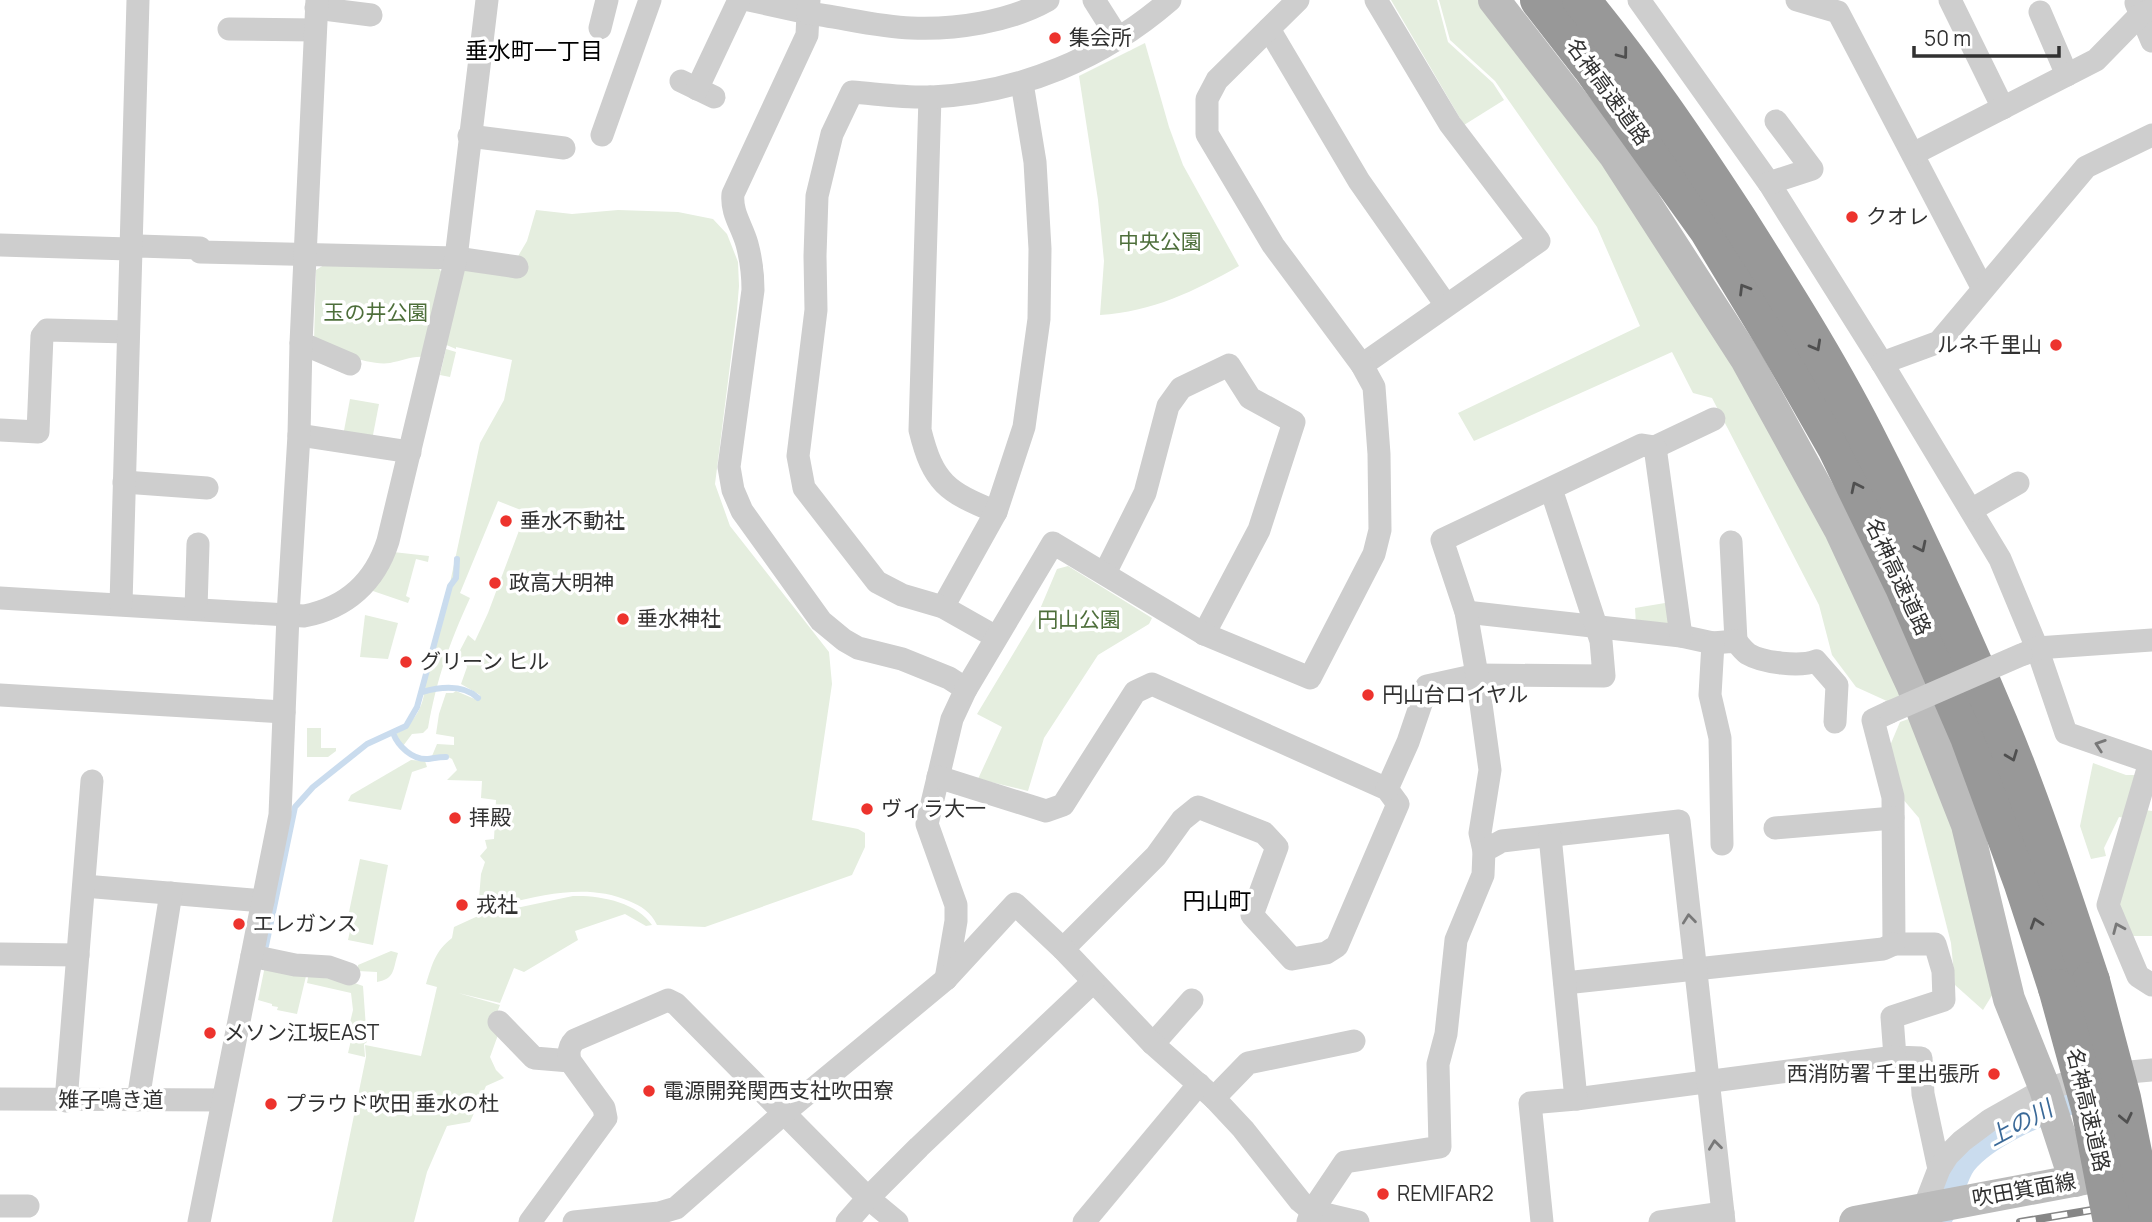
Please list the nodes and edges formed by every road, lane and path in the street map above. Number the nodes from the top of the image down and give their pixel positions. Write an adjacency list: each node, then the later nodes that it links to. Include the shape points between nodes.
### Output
1 (138, 0): 41 (street)
2 (487, 0): 36 (street)
3 (607, 0): 25 (street)
4 (650, 0): 25 (street)
5 (739, 0): 30 (street)
6 (749, 0): 18 (street)
7 (1048, 0): 18 (street, via 993,20 953,27 909,28)
8 (1094, 0): 26 (street)
9 (1170, 0): 26 (street)
10 (1298, 0): 24 (street)
11 (1376, 0): 46 (street, via 1450,124 1539,241)
12 (1494, 0): 121 (street, via 1622,167 1746,359 1840,530 1913,685 1967,825 2009,999)
13 (1539, 0): 106 (highway, 名神高速道路, one-way to 13, via 2024,884 1969,737 1904,587 1836,447 1708,230)
14 (1581, 0): 106 (highway, 名神高速道路, one-way to 106, via 1700,161 1806,327 1864,432 1934,574 2000,725 2056,875)
15 (1639, 0): 39 (street)
16 (1797, 0): 38 (street, via 1838,12)
17 (1950, 0): 32 (street)
18 (808, 6): 80 (street, via 807,35 733,194 732,205 747,241 753,290 729,467 731,485 742,511 828,627 858,648 902,659)
19 (2142, 8): 27 (street); 28 (street, via 2096,60)
20 (2040, 12): 28 (street)
21 (316, 13): 22 (street); 23 (street); 42 (street)
22 (371, 15)
23 (229, 29)
24 (1269, 29): 46 (street, via 1359,181); 51 (street, via 1217,80 1207,99 1207,134 1273,245)
25 (619, 34): 34 (street)
26 (1118, 38): 29 (street, via 1083,60)
27 (2152, 41)
28 (2067, 75): 32 (street)
29 (1022, 83): 31 (street); 62 (street, via 1035,162 1039,318 1024,427)
30 (697, 89)
31 (930, 97): 62 (street, via 920,430 926,455 941,480 960,497); 68 (street, via 852,92 832,134 817,196 816,310 798,456 804,488 877,582)
32 (2003, 107): 38 (street)
33 (1776, 121): 39 (street, via 1812,169)
34 (611, 126)
35 (2152, 135): 45 (street, via 2086,167)
36 (470, 136): 37 (street); 43 (street)
37 (564, 148)
38 (1913, 154): 45 (street)
39 (1769, 183): 49 (street)
40 (0, 245): 41 (street)
41 (129, 249): 42 (street, via 200,248 200,252); 47 (street)
42 (305, 256): 43 (street); 48 (street)
43 (456, 258): 44 (street); 56 (street)
44 (517, 267)
45 (1983, 289): 49 (street, via 1939,342)
46 (1446, 305): 51 (street)
47 (128, 331): 53 (street, via 47,330 42,336 37,432); 57 (street)
48 (301, 343): 50 (street); 54 (street)
49 (1882, 363): 61 (street)
50 (349, 364)
51 (1362, 365): 73 (street, via 1374,387 1380,530 1374,554 1310,678)
52 (1714, 419): 55 (street)
53 (0, 430)
54 (299, 435): 56 (street); 71 (street)
55 (1655, 447): 60 (street, via 1642,444); 74 (street)
56 (410, 452): 71 (street, via 385,551 369,580 335,607 304,616)
57 (124, 482): 59 (street); 67 (street)
58 (2018, 483): 61 (street)
59 (207, 488)
60 (1551, 489): 70 (street, via 1442,540); 72 (street)
61 (1971, 510): 78 (street, via 2000,559)
62 (996, 512): 68 (street)
63 (1731, 542): 77 (street)
64 (198, 544): 69 (street)
65 (1105, 573): 73 (street); 73 (street, via 1145,493 1168,406 1181,387 1229,365 1250,398 1294,422 1259,530); 75 (street, via 1053,543)
66 (0, 598): 67 (street)
67 (121, 604): 69 (street)
68 (943, 607): 75 (street)
69 (196, 609): 71 (street)
70 (1466, 612): 72 (street); 79 (street)
71 (288, 615): 82 (street)
72 (1597, 628): 74 (street); 79 (street, via 1604,676)
73 (1204, 634)
74 (1681, 636): 77 (street)
75 (996, 637): 80 (street)
76 (2152, 639): 78 (street)
77 (1724, 642): 83 (street, via 1785,664 1816,662 1836,685); 90 (street, via 1710,695 1720,738)
78 (2029, 651): 84 (street, one-way to 78, via 2066,733 2049,684); 88 (street, bridge, via 1873,720 1893,797)
79 (1477, 675): 87 (street, via 1427,686); 92 (street, via 1490,770 1480,833)
80 (966, 689): 85 (street, via 952,719)
81 (0, 695): 82 (street)
82 (284, 712): 95 (street, via 279,815)
83 (1830, 713)
84 (2151, 762): 107 (street, one-way to 84, via 2138,976 2108,905)
85 (938, 778): 87 (street, via 1046,811 1063,805 1135,692 1152,684); 103 (street, via 927,824 957,912)
86 (92, 781): 93 (street)
87 (1387, 789): 97 (street, via 1398,804 1337,946 1326,953 1292,958 1252,915 1277,847 1264,833 1198,807)
88 (1893, 818): 89 (street); 96 (street)
89 (1775, 828)
90 (1717, 830)
91 (1550, 836): 92 (street, via 1502,841); 101 (street, one-way to 91, via 1679,821); 105 (street)
92 (1484, 851): 131 (street, via 1483,875 1456,940 1446,1034 1438,1064 1440,1147 1345,1162)
93 (84, 886): 94 (street); 99 (street)
94 (172, 893): 95 (street); 119 (street)
95 (263, 901): 100 (street)
96 (1894, 944): 101 (street, via 1883,949); 112 (street, via 1935,944 1944,1000 1892,1017)
97 (1063, 949): 103 (street, via 1015,904); 104 (street)
98 (0, 954): 99 (street)
99 (78, 955): 122 (street)
100 (252, 956): 102 (street); 120 (street)
101 (1694, 968): 105 (street); 115 (street)
102 (349, 974)
103 (946, 979): 123 (street)
104 (1093, 982): 111 (street); 127 (street)
105 (1565, 983): 118 (street)
106 (2074, 985): 143 (highway, 名神高速道路, bridge, via 2090,1108); 144 (highway, 名神高速道路, one-way to 144, bridge, via 2122,1098)
107 (2152, 985)
108 (1192, 1000): 111 (street)
109 (499, 1022): 113 (street, via 534,1058)
110 (1354, 1041): 116 (street, via 1248,1063)
111 (1153, 1044): 116 (street)
112 (1895, 1057): 115 (street); 125 (street, via 1921,1058 1923,1094)
113 (570, 1061): 123 (street, via 575,1040 665,1000 672,1001); 134 (street, via 604,1108 606,1118)
114 (2152, 1070): 121 (street, via 2096,1075)
115 (1708, 1083): 118 (street); 132 (street, one-way to 115)
116 (1206, 1091): 131 (street, via 1243,1129); 138 (street)
117 (0, 1099): 122 (street, 雉子鳴き道)
118 (1576, 1099): 140 (street, via 1530,1103)
119 (138, 1100): 120 (street, 雉子鳴き道); 122 (street, 雉子鳴き道)
120 (223, 1100): 133 (street)
121 (2048, 1100): 125 (street, via 1980,1127 1955,1147); 126 (street)
122 (66, 1101)
123 (784, 1114): 127 (street); 135 (street, via 676,1208)
124 (2152, 1167): 126 (street, 吹田箕面線)
125 (1939, 1169): 130 (street)
126 (2075, 1181): 130 (street, 吹田箕面線)
127 (868, 1198): 136 (street); 137 (street)
128 (0, 1206): 129 (street)
129 (28, 1206)
130 (1934, 1206): 142 (street, 吹田箕面線)
131 (1310, 1216): 139 (street)
132 (1723, 1217): 141 (street)
133 (199, 1222)
134 (530, 1222)
135 (573, 1222)
136 (847, 1222)
137 (897, 1222)
138 (1084, 1222)
139 (1358, 1222)
140 (1542, 1222)
141 (1660, 1222)
142 (1855, 1222)
143 (2112, 1222)
144 (2147, 1222)

